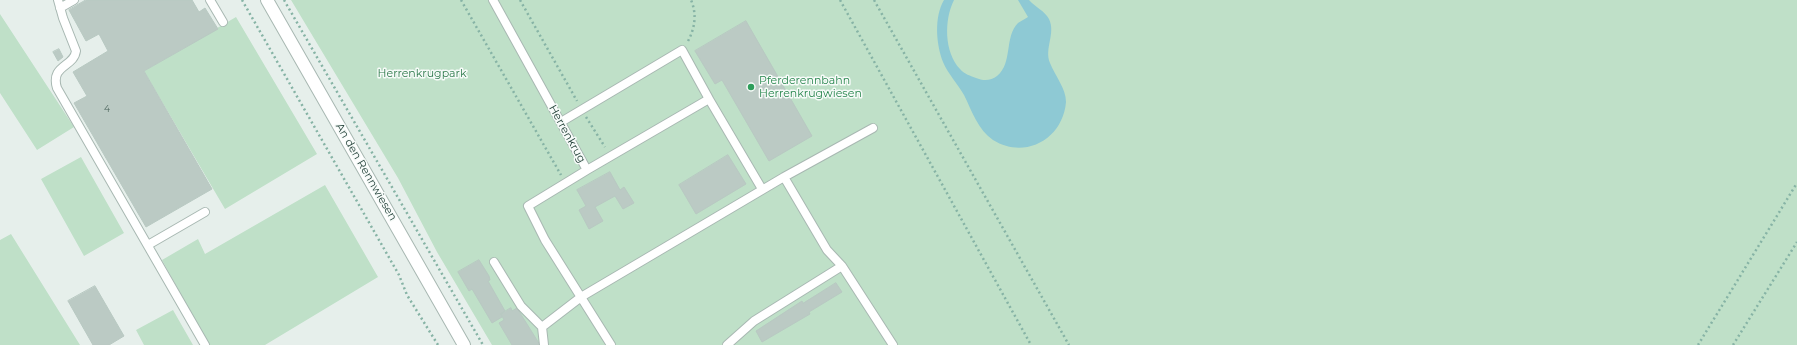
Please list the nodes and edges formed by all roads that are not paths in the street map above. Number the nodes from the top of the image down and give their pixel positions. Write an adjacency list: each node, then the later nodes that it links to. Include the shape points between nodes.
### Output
1 (74, 0): 5 (lane)
2 (210, 0): 6 (lane)
3 (267, 0): 20 (street, An den Rennwiesen)
4 (493, 0): 8 (lane, Herrenkrug)
5 (59, 4): 14 (lane, via 76,51 75,56 56,74 57,88)
6 (223, 22)
7 (709, 99): 8 (lane, via 682,50); 10 (lane); 12 (lane)
8 (560, 122): 10 (lane, Herrenkrug)
9 (873, 128): 11 (lane)
10 (587, 170): 17 (lane, Herrenkrug, via 528,206 545,240)
11 (784, 177): 12 (lane); 16 (lane, via 826,250)
12 (762, 189): 17 (lane)
13 (205, 212): 14 (lane)
14 (148, 245): 19 (lane)
15 (494, 262): 18 (lane, via 521,306)
16 (842, 266): 23 (lane, via 754,321); 24 (lane)
17 (581, 297): 18 (lane); 22 (lane, Herrenkrug)
18 (542, 327): 21 (lane)
19 (205, 345)
20 (464, 345)
21 (544, 345)
22 (611, 345)
23 (727, 345)
24 (893, 345)

